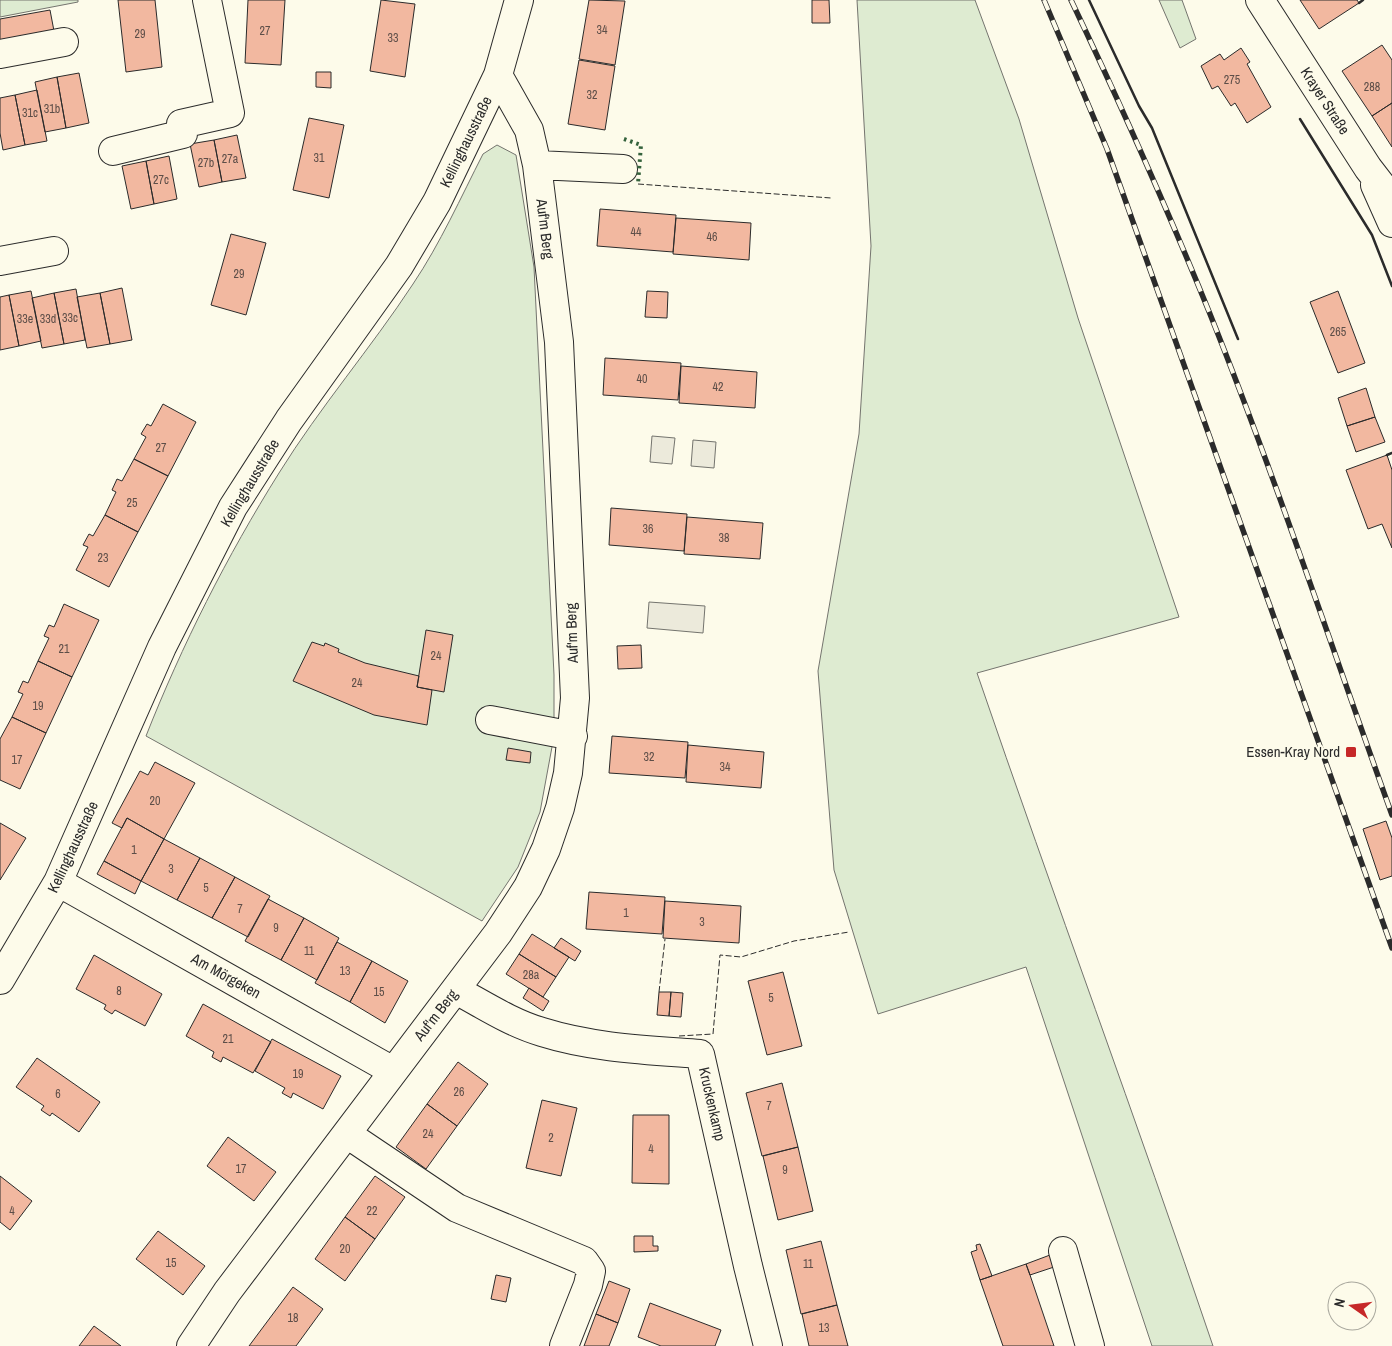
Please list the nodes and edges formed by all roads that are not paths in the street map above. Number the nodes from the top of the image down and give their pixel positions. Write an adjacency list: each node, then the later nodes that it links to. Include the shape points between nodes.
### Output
1 (207, 0): 7 (street, via 230,113 181,124 183,134)
2 (519, 0): 6 (street, Kellinghausstraße)
3 (1260, 0): 9 (street, Krayer Straße)
4 (64, 42): 5 (street)
5 (0, 54)
6 (498, 75): 8 (street, Auf'm Berg, via 529,130); 17 (street, Kellinghausstraße, via 437,202 399,266 289,420 233,507 162,648)
7 (113, 151)
8 (537, 165): 10 (street); 16 (street, Auf'm Berg, via 559,342 575,698)
9 (1368, 168): 11 (street, Krayer Straße); 12 (street)
10 (623, 169)
11 (1392, 199)
12 (1392, 223)
13 (54, 251): 14 (street)
14 (0, 261)
15 (490, 720): 16 (street)
16 (573, 736): 19 (street, Auf'm Berg, via 560,808 546,849 528,887)
17 (58, 882): 18 (street, Kellinghausstraße); 20 (street, Am Mörgeken)
18 (0, 980)
19 (456, 990): 20 (street, Auf'm Berg); 25 (street, Kruckenkamp, via 504,1017 541,1032 626,1048 700,1054)
20 (393, 1071): 21 (street, Auf'm Berg)
21 (347, 1134): 23 (street, Auf'm Berg, via 227,1292); 24 (street, via 457,1208 584,1261 591,1271 588,1285)
22 (1063, 1251): 26 (street)
23 (191, 1346)
24 (564, 1346)
25 (768, 1346)
26 (1090, 1346)

